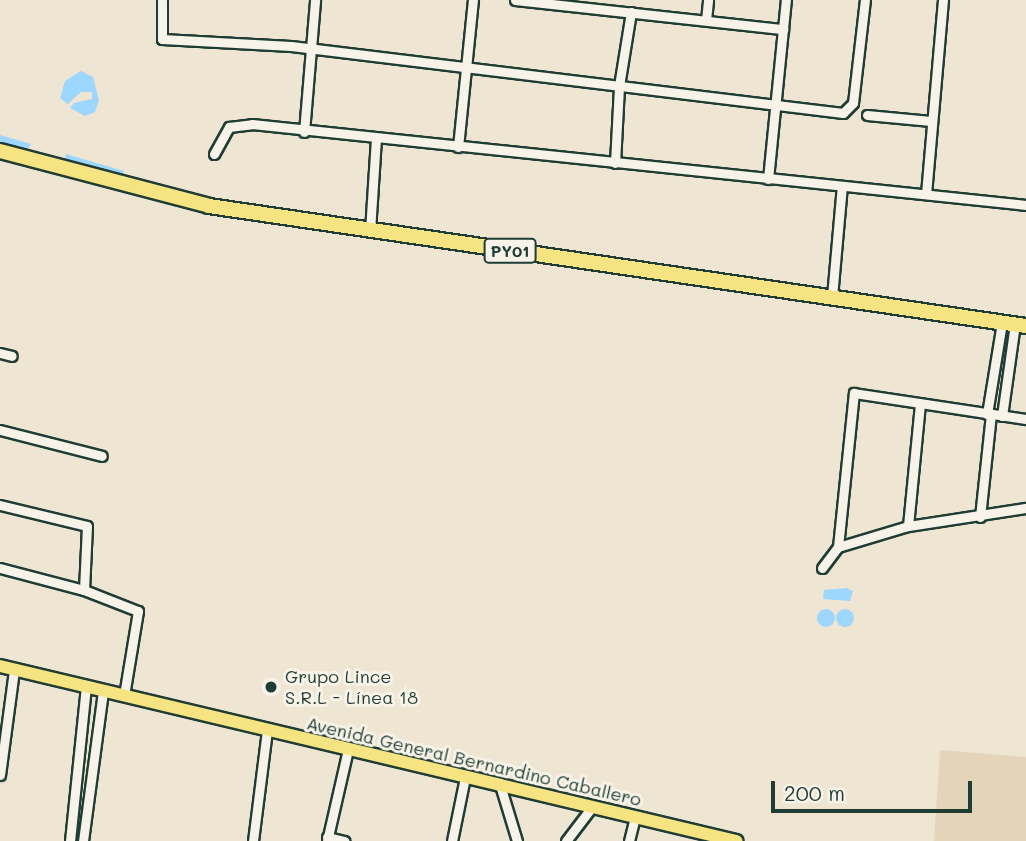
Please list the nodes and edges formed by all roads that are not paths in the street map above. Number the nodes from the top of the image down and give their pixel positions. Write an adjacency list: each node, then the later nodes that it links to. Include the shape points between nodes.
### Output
1 (162, 0): 13 (street, via 162,39 291,46)
2 (315, 0): 13 (street)
3 (473, 0): 14 (street)
4 (515, 0): 9 (street)
5 (708, 0): 11 (street)
6 (786, 0): 12 (street)
7 (865, 0): 16 (street, via 849,109 843,113)
8 (943, 0): 18 (street)
9 (550, 2): 10 (street)
10 (631, 12): 11 (street); 15 (street)
11 (706, 20): 12 (street)
12 (783, 29): 16 (street)
13 (312, 52): 14 (street); 19 (street)
14 (466, 70): 15 (street); 21 (street)
15 (619, 86): 16 (street); 24 (street)
16 (776, 105): 25 (street)
17 (867, 115): 18 (street)
18 (931, 121): 27 (street)
19 (304, 132): 20 (street); 23 (street, via 235,124)
20 (376, 139): 21 (street); 29 (street)
21 (458, 147): 24 (street)
22 (0, 151): 29 (highway, PY01, via 209,206)
23 (214, 153)
24 (615, 163): 25 (street)
25 (768, 179): 26 (street)
26 (842, 186): 27 (street); 30 (street)
27 (926, 194): 28 (street)
28 (1026, 205)
29 (370, 231): 30 (highway, PY01)
30 (832, 297): 31 (highway, PY01)
31 (1014, 324): 35 (street); 36 (street)
32 (0, 353): 33 (street)
33 (12, 356)
34 (920, 404): 35 (street); 43 (street); 44 (street, via 857,392 851,396)
35 (989, 414): 36 (street); 42 (street)
36 (1002, 416): 37 (street)
37 (1026, 419)
38 (0, 430): 39 (street)
39 (102, 456)
40 (0, 505): 47 (street, via 87,526)
41 (1026, 508): 42 (street)
42 (980, 517): 43 (street)
43 (908, 526): 44 (street)
44 (838, 547): 46 (street)
45 (0, 568): 47 (street)
46 (822, 568)
47 (84, 590): 52 (street, via 138,611)
48 (0, 666): 49 (main road, Avenida General Bernardino Caballero)
49 (14, 670): 50 (main road, Avenida General Bernardino Caballero); 57 (street)
50 (86, 687): 51 (main road, Avenida General Bernardino Caballero); 53 (street)
51 (103, 691): 52 (main road, Avenida General Bernardino Caballero); 54 (street)
52 (124, 696): 55 (main road, Avenida General Bernardino Caballero)
53 (84, 713): 54 (street); 63 (street)
54 (100, 715): 64 (street)
55 (267, 730): 56 (main road, Avenida General Bernardino Caballero); 65 (street)
56 (348, 749): 58 (main road, Avenida General Bernardino Caballero); 62 (street)
57 (0, 775)
58 (465, 777): 59 (main road, Avenida General Bernardino Caballero); 67 (street)
59 (500, 785): 60 (main road, Avenida General Bernardino Caballero); 68 (street)
60 (592, 807): 61 (main road, Avenida General Bernardino Caballero); 69 (street)
61 (635, 817): 70 (street); 71 (main road, Avenida General Bernardino Caballero)
62 (327, 839): 66 (street)
63 (70, 841)
64 (83, 841)
65 (253, 841)
66 (345, 841)
67 (452, 841)
68 (517, 841)
69 (566, 841)
70 (629, 841)
71 (736, 841)

